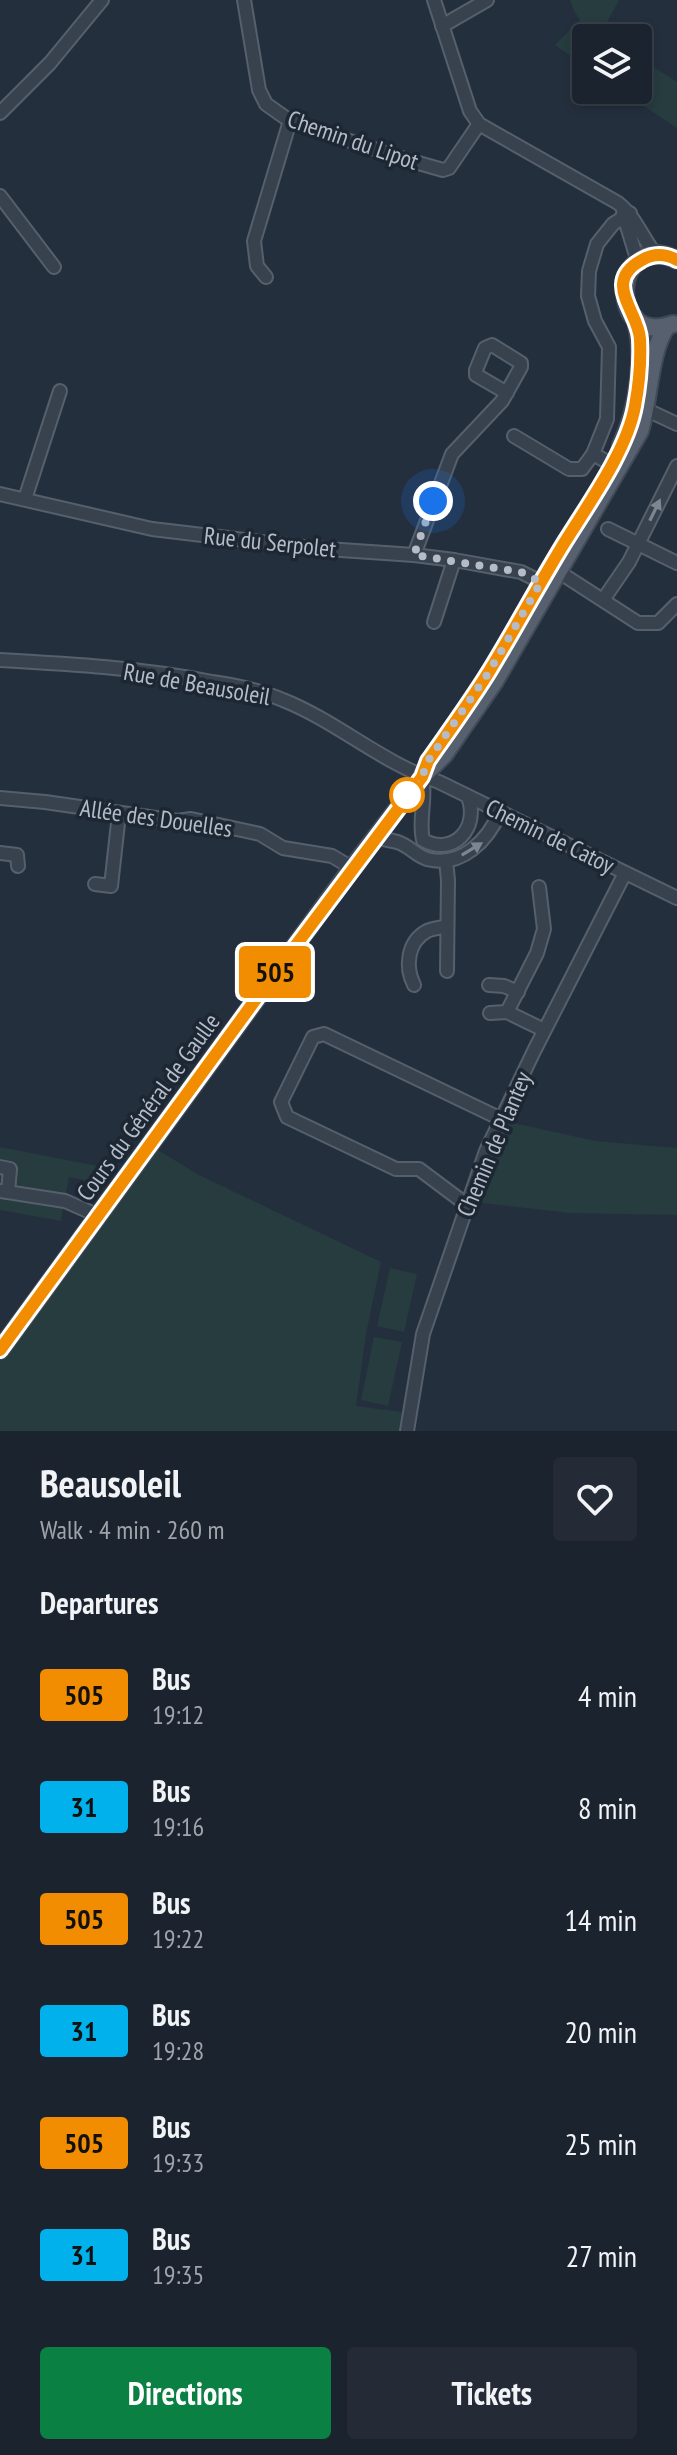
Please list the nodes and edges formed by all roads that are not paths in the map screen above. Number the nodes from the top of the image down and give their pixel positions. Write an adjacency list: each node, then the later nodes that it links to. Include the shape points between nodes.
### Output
1 (102, 0): 6 (street)
2 (244, 0): 7 (street, Chemin du Lipot, via 259,90 266,104)
3 (434, 0): 5 (street)
4 (487, 0): 5 (street)
5 (442, 26): 8 (street)
6 (0, 113)
7 (290, 121): 8 (street, Chemin du Lipot, via 443,170); 16 (street, via 254,241 257,266)
8 (479, 124): 10 (street, via 618,203)
9 (0, 196): 12 (street)
10 (627, 215): 13 (street, via 647,243); 14 (street); 24 (street, via 597,244 589,271 588,296 609,347 607,419)
11 (57, 248): 12 (street)
12 (46, 256): 15 (street)
13 (671, 257): 14 (main road)
14 (638, 262): 17 (main road, Cours du Général de Gaulle, via 623,289)
15 (54, 267)
16 (266, 277)
17 (635, 318): 18 (main road, via 645,324); 25 (main road, Cours du Général de Gaulle, via 640,338 635,406)
18 (672, 324): 21 (main road, Cours du Général de Gaulle, via 658,342)
19 (507, 393): 31 (street, via 452,454)
20 (54, 396): 28 (street)
21 (647, 410): 22 (street); 34 (main road, Cours du Général de Gaulle, via 640,431)
22 (677, 424)
23 (514, 436): 24 (street, via 569,469 582,469)
24 (593, 454): 25 (street)
25 (611, 464): 34 (main road, Cours du Général de Gaulle)
26 (677, 466): 30 (street, one-way to 26)
27 (0, 494): 28 (street, Rue du Serpolet)
28 (25, 499): 31 (street, Rue du Serpolet, via 152,529)
29 (608, 529): 30 (street)
30 (639, 543): 33 (street); 36 (street)
31 (414, 555): 32 (street, Rue du Serpolet)
32 (454, 560): 35 (street, Rue du Serpolet, via 521,572); 38 (street)
33 (677, 563)
34 (555, 569): 35 (main road, Cours du Général de Gaulle); 36 (street)
35 (545, 585): 40 (main road, Cours du Général de Gaulle); 40 (main road, Cours du Général de Gaulle, via 495,681 444,755)
36 (603, 600): 37 (street, via 638,623 658,623)
37 (677, 604)
38 (434, 622)
39 (0, 660): 40 (street, Rue de Beausoleil, via 148,671 253,690 304,708)
40 (422, 777): 41 (street, Chemin de Catoy); 41 (street, via 421,831 430,844 452,842 467,830 472,819); 45 (main road, Cours du Général de Gaulle)
41 (468, 797): 43 (street, Chemin de Catoy)
42 (0, 798): 44 (street, Allée des Douelles)
43 (500, 812): 47 (street, one-way to 43, via 483,843); 50 (street, Chemin de Catoy)
44 (119, 814): 49 (street, Allée des Douelles, via 191,819 260,834 283,848 332,856); 51 (street, via 111,886)
45 (376, 837): 47 (street, via 400,843 429,860); 49 (main road, Cours du Général de Gaulle)
46 (0, 853): 48 (street, via 17,855)
47 (446, 860): 54 (street)
48 (18, 866)
49 (352, 868): 66 (main road, Cours du Général de Gaulle)
50 (625, 873): 53 (street, Chemin de Catoy); 61 (street, Chemin de Plantey)
51 (95, 884)
52 (539, 887): 58 (street, via 544,929)
53 (677, 898)
54 (447, 926): 55 (street); 56 (street, via 415,941 409,957)
55 (447, 971)
56 (414, 985)
57 (489, 985): 58 (street)
58 (518, 992): 59 (street)
59 (507, 1012): 60 (street); 61 (street)
60 (490, 1013)
61 (544, 1030): 62 (street, Chemin de Plantey)
62 (501, 1119): 65 (street, Chemin de Plantey); 65 (street, via 324,1034 313,1037 281,1102 287,1117 396,1169 419,1169)
63 (0, 1167): 64 (street, via 10,1169)
64 (4, 1191): 66 (street, via 65,1201)
65 (467, 1205): 68 (street, Chemin de Plantey, via 423,1334)
66 (99, 1216): 67 (main road, Cours du Général de Gaulle)
67 (0, 1350)
68 (407, 1431)

